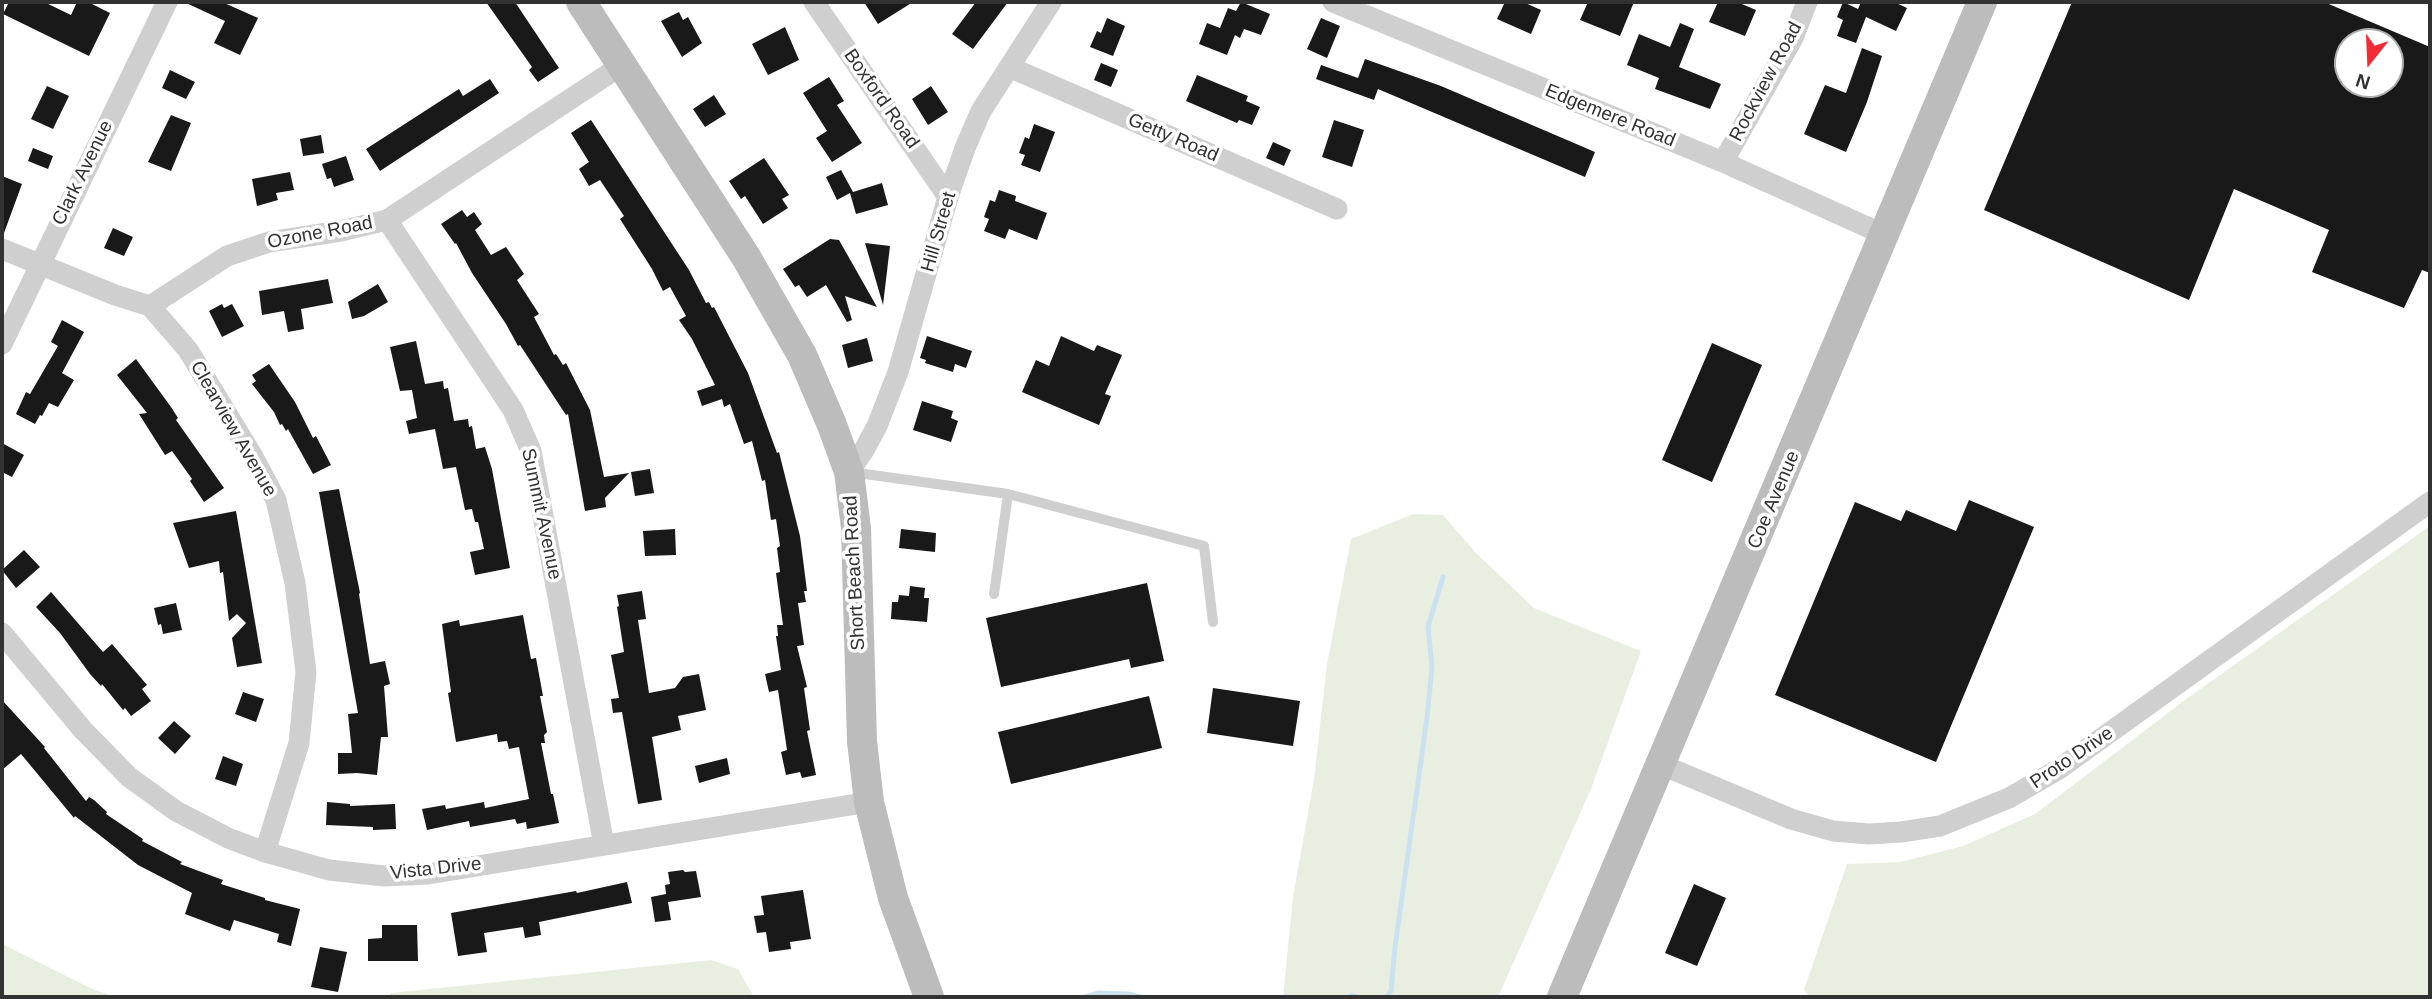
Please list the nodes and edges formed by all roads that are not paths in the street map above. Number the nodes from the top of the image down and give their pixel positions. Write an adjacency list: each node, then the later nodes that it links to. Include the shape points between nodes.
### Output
1 (167, 2): 16 (street, Clark Avenue)
2 (581, 2): 8 (main road, Short Beach Road)
3 (814, 2): 11 (street, Boxford Road)
4 (1051, 2): 9 (street, Hill Street)
5 (1333, 2): 10 (street, Edgemere Road)
6 (1807, 2): 10 (street, Rockview Road, via 1793,38)
7 (1982, 2): 14 (main road, Coe Avenue)
8 (622, 65): 13 (street, Ozone Road); 19 (main road, Short Beach Road, via 746,257 802,355)
9 (1009, 67): 11 (street, Hill Street, via 981,111); 12 (street, Getty Road)
10 (1723, 162): 14 (street, Edgemere Road)
11 (948, 197): 19 (street, Hill Street, via 898,372 877,426)
12 (1337, 209)
13 (387, 220): 17 (street, Ozone Road, via 269,242 227,256); 27 (street, Summit Avenue, via 513,410 531,451)
14 (1885, 235): 25 (main road, Coe Avenue)
15 (2, 249): 16 (street)
16 (39, 263): 17 (street); 18 (street, Clark Avenue)
17 (150, 306): 28 (street, Clearview Avenue, via 188,350 276,500 295,583 306,672 299,743)
18 (2, 344)
19 (849, 472): 20 (lane); 26 (main road, Short Beach Road, via 856,528 862,741)
20 (1008, 494): 22 (lane); 23 (lane, via 1204,546)
21 (2430, 502): 25 (street, Proto Drive, via 2059,769 2009,798 1940,826 1869,834 1833,831 1791,819)
22 (994, 594)
23 (1213, 622)
24 (2, 633): 28 (street, Vista Drive, via 83,730 130,777 176,811)
25 (1662, 765): 30 (main road, Coe Avenue)
26 (869, 802): 27 (street, Vista Drive); 29 (main road, Short Beach Road, via 892,898)
27 (604, 845): 28 (street, Vista Drive, via 429,874 384,876 330,870)
28 (265, 852)
29 (929, 997)
30 (1562, 997)

